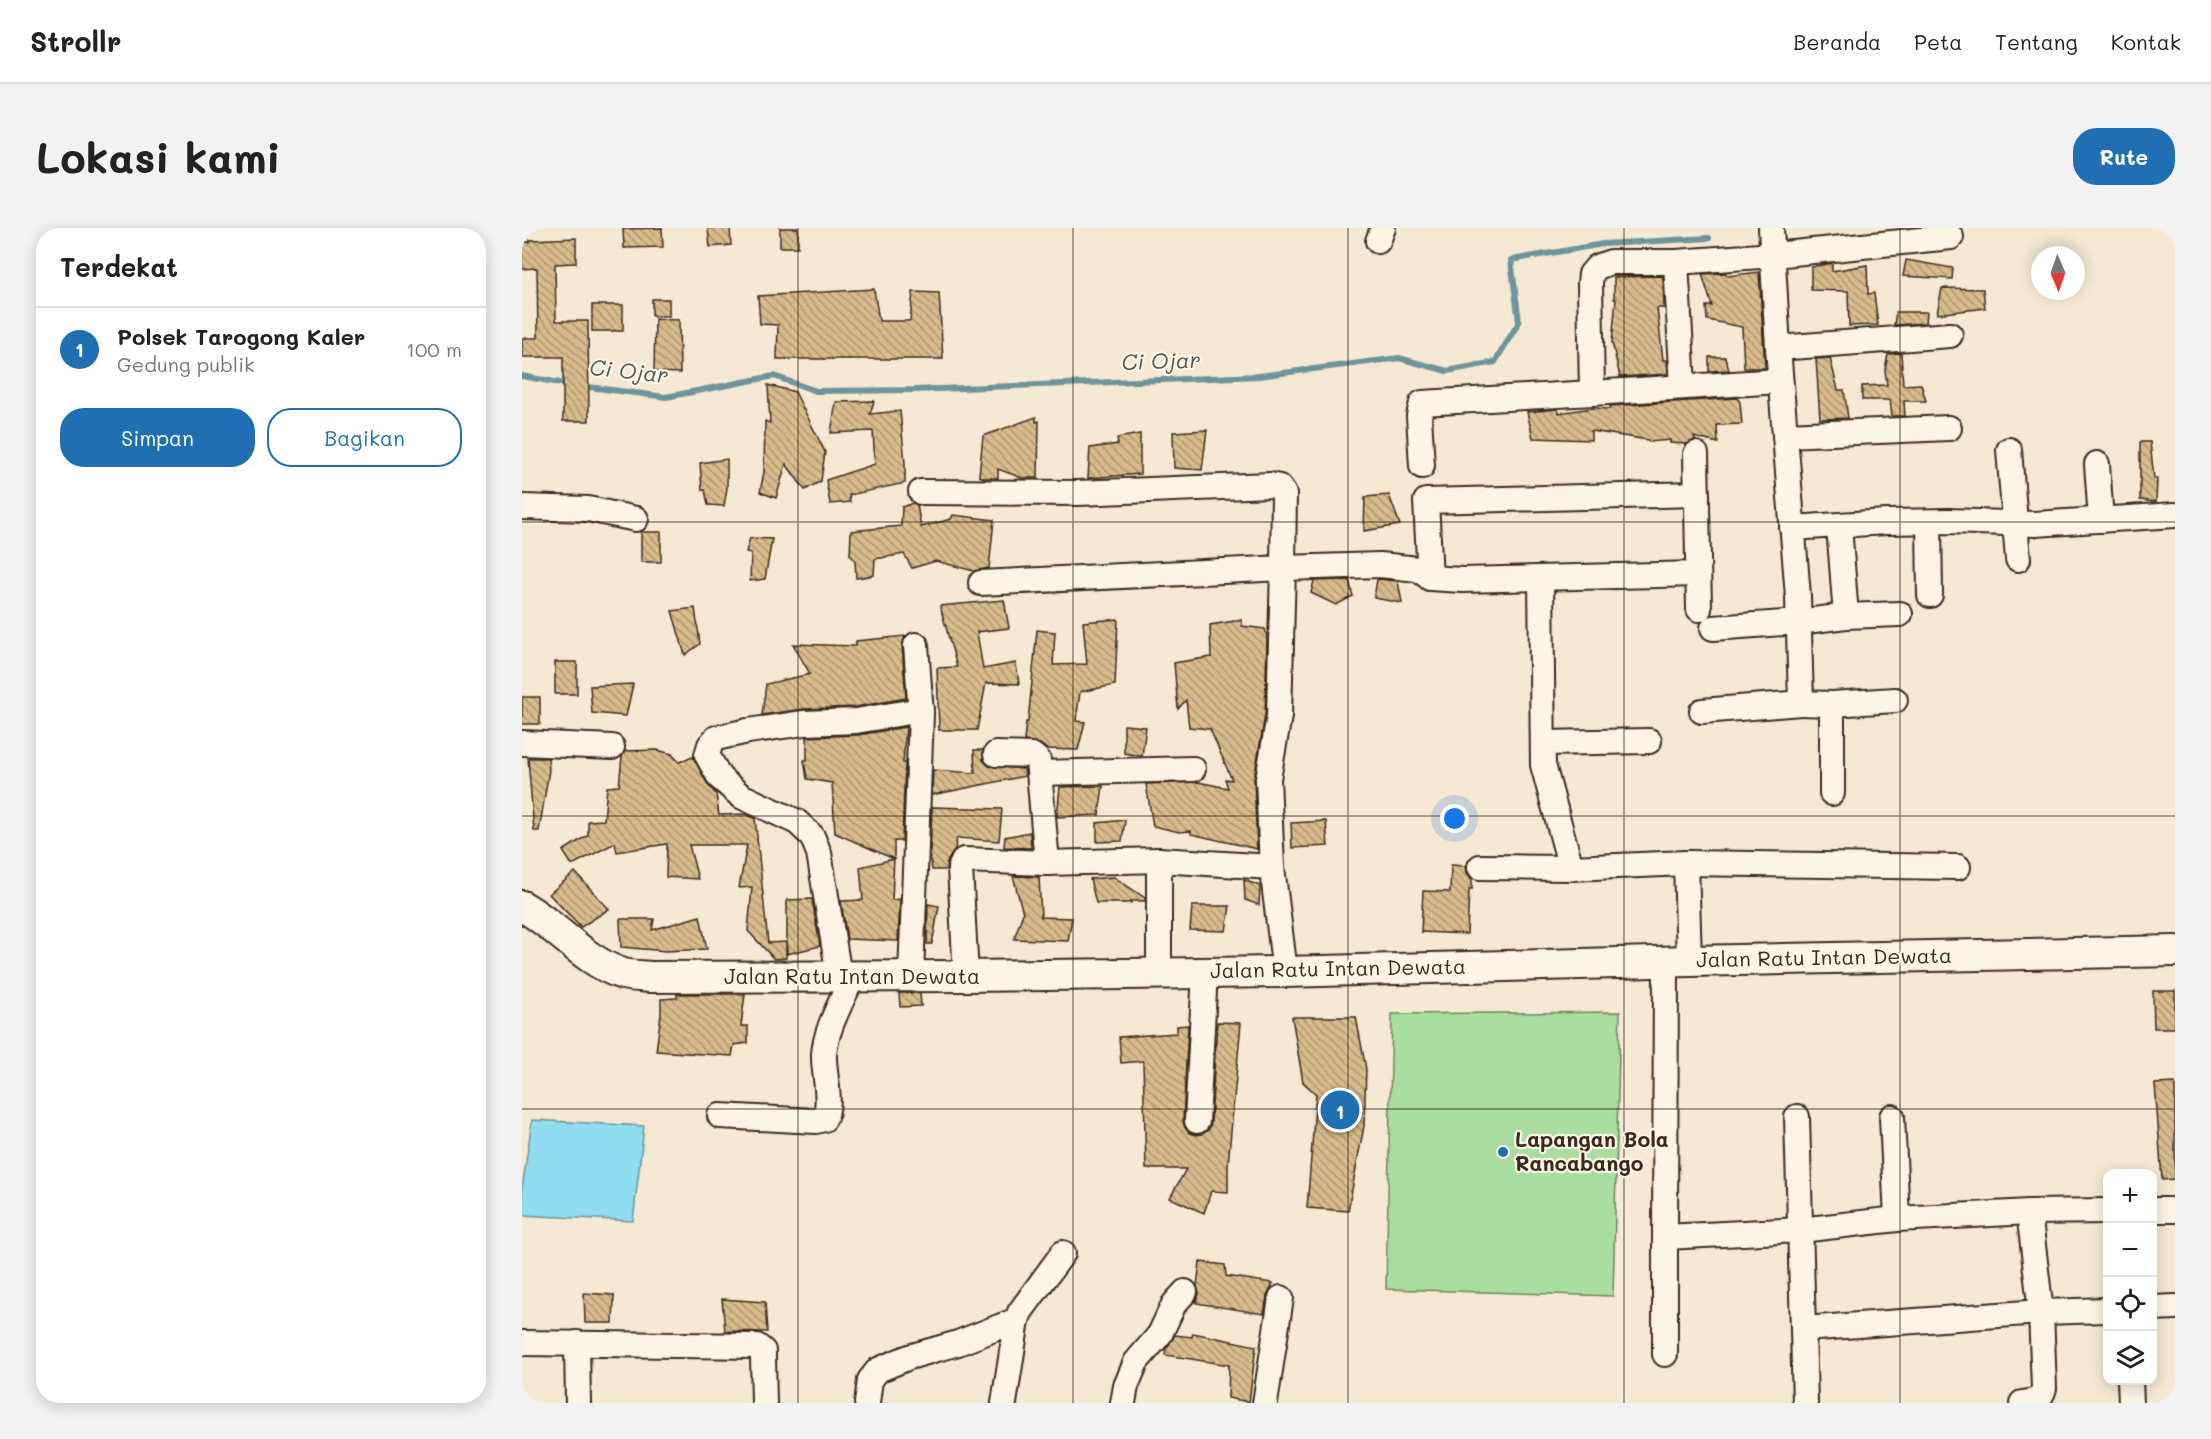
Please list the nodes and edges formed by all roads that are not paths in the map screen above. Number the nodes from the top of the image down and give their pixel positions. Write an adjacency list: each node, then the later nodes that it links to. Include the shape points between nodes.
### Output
1 (1771, 228): 3 (street)
2 (1951, 237): 3 (street)
3 (1774, 255): 4 (street); 6 (street)
4 (1676, 262): 8 (street); 9 (street, via 1611,262 1591,274)
5 (1950, 335): 6 (street)
6 (1778, 348): 7 (street)
7 (1780, 381): 8 (street); 11 (street)
8 (1683, 387): 9 (street)
9 (1592, 393): 15 (street, via 1422,403 1419,416)
10 (1949, 428): 11 (street)
11 (1785, 435): 25 (street)
12 (2009, 450): 23 (street)
13 (1696, 454): 17 (street)
14 (2097, 464): 21 (street)
15 (1425, 485): 17 (street); 29 (street)
16 (921, 492): 27 (street, via 1071,493 1270,485 1279,487 1284,494)
17 (1697, 494): 28 (street)
18 (522, 507): 20 (street, via 588,509)
19 (2175, 515): 21 (street)
20 (636, 519)
21 (2101, 520): 23 (street)
22 (1929, 522): 23 (street); 24 (street); 32 (street)
23 (2015, 523): 26 (street)
24 (1839, 526): 25 (street); 34 (street)
25 (1792, 528): 35 (street)
26 (2018, 559)
27 (1283, 568): 29 (street, via 1380,565 1418,569); 31 (street); 53 (street, via 1279,716 1268,779)
28 (1698, 574): 30 (street); 35 (street, via 1706,619)
29 (1430, 578): 30 (street)
30 (1541, 578): 44 (street)
31 (981, 583)
32 (1930, 595)
33 (1900, 614): 34 (street)
34 (1846, 616): 35 (street)
35 (1798, 622): 38 (street)
36 (916, 645): 40 (street)
37 (1895, 700): 39 (street)
38 (1801, 703): 39 (street); 41 (street)
39 (1832, 704): 49 (street)
40 (921, 710): 63 (street, via 856,721 748,731 716,738 708,749 707,755 720,778 734,790 797,822 812,836); 64 (street)
41 (1702, 711)
42 (1649, 741): 44 (street)
43 (522, 742): 45 (street)
44 (1543, 743): 56 (street, via 1546,780)
45 (612, 747)
46 (996, 754): 48 (street, via 1032,755 1038,760)
47 (1193, 769): 48 (street)
48 (1040, 773): 51 (street)
49 (1832, 793)
50 (1160, 860): 51 (street); 53 (street); 60 (street)
51 (1047, 863): 65 (street, via 972,859 961,864)
52 (1686, 863): 55 (street); 56 (street); 59 (street)
53 (1272, 867): 62 (street)
54 (1480, 867): 56 (street)
55 (1958, 867)
56 (1571, 868)
57 (522, 906): 63 (street, Jalan Ratu Intan Dewata, via 540,916 583,953 625,974 697,978)
58 (2175, 951): 59 (street, Jalan Ratu Intan Dewata)
59 (1678, 961): 62 (street, Jalan Ratu Intan Dewata); 76 (street)
60 (1158, 972): 61 (street, Jalan Ratu Intan Dewata); 65 (street, Jalan Ratu Intan Dewata)
61 (1205, 972): 62 (street, Jalan Ratu Intan Dewata); 69 (street)
62 (1285, 972)
63 (846, 975): 64 (street, Jalan Ratu Intan Dewata); 66 (street, via 824,1055 828,1110 825,1119)
64 (911, 976): 65 (street, Jalan Ratu Intan Dewata)
65 (966, 976)
66 (720, 1116)
67 (1797, 1117): 75 (street)
68 (1892, 1117): 74 (street)
69 (1197, 1121)
70 (2103, 1210): 73 (street)
71 (2157, 1210): 72 (street)
72 (2175, 1210)
73 (2029, 1212): 74 (street); 83 (street)
74 (1897, 1219): 75 (street)
75 (1800, 1230): 76 (street); 85 (street)
76 (1665, 1237): 88 (street)
77 (1063, 1252): 84 (street)
78 (1185, 1292): 94 (street, via 1174,1304 1160,1334 1136,1362)
79 (1281, 1298): 95 (street)
80 (2175, 1307): 81 (street)
81 (2157, 1308)
82 (2103, 1310): 83 (street)
83 (2042, 1312): 85 (street); 97 (street, via 2044,1388 2038,1399)
84 (1017, 1320): 92 (street, via 878,1371 870,1380); 93 (street)
85 (1803, 1329): 96 (street)
86 (522, 1343): 87 (street)
87 (577, 1344): 90 (street); 91 (street, via 757,1346 763,1356)
88 (1665, 1354)
89 (2130, 1385): 98 (street)
90 (578, 1403)
91 (764, 1403)
92 (867, 1403)
93 (1004, 1403)
94 (1123, 1403)
95 (1265, 1403)
96 (1805, 1403)
97 (2022, 1403)
98 (2132, 1403)

